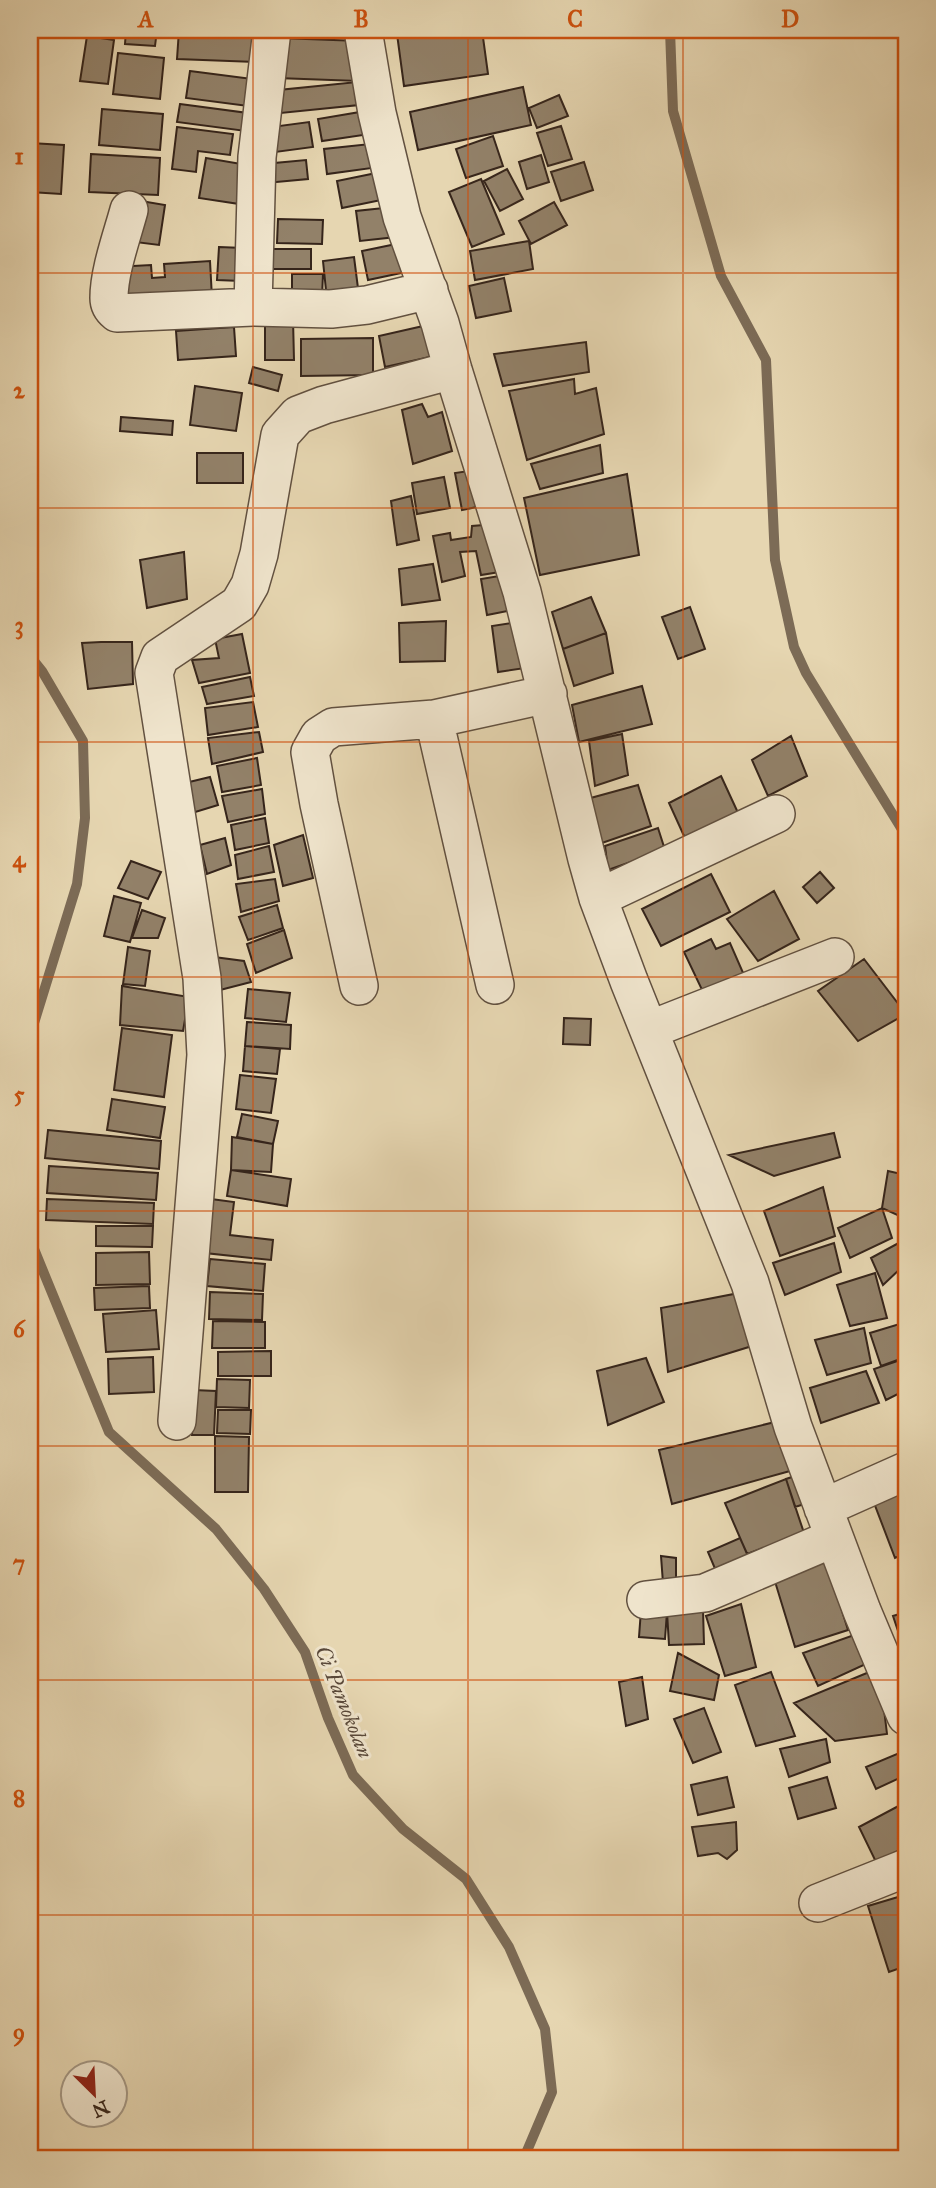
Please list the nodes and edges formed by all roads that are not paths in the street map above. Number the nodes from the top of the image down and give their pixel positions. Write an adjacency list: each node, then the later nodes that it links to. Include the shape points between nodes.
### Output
1 (272, 30): 5 (street, via 257,157)
2 (363, 30): 4 (street, via 402,216)
3 (129, 209): 5 (street, via 109,300 117,313)
4 (429, 290): 5 (street, via 356,307); 6 (street)
5 (253, 307)
6 (453, 370): 7 (street, via 522,592); 15 (street, via 298,415 280,435 250,585 239,604 160,657 154,673 202,978 206,1055)
7 (548, 695): 8 (street); 10 (street)
8 (434, 719): 12 (street); 13 (street, via 333,727 318,736 310,751)
9 (776, 814): 10 (street)
10 (598, 898): 14 (street)
11 (835, 957): 14 (street)
12 (495, 985)
13 (359, 986)
14 (649, 1030): 17 (street, via 750,1283 793,1427)
15 (177, 1421)
16 (906, 1471): 17 (street)
17 (828, 1523): 18 (street, via 705,1593); 19 (street)
18 (646, 1600)
19 (906, 1716)
20 (906, 1868): 21 (street)
21 (818, 1903)

